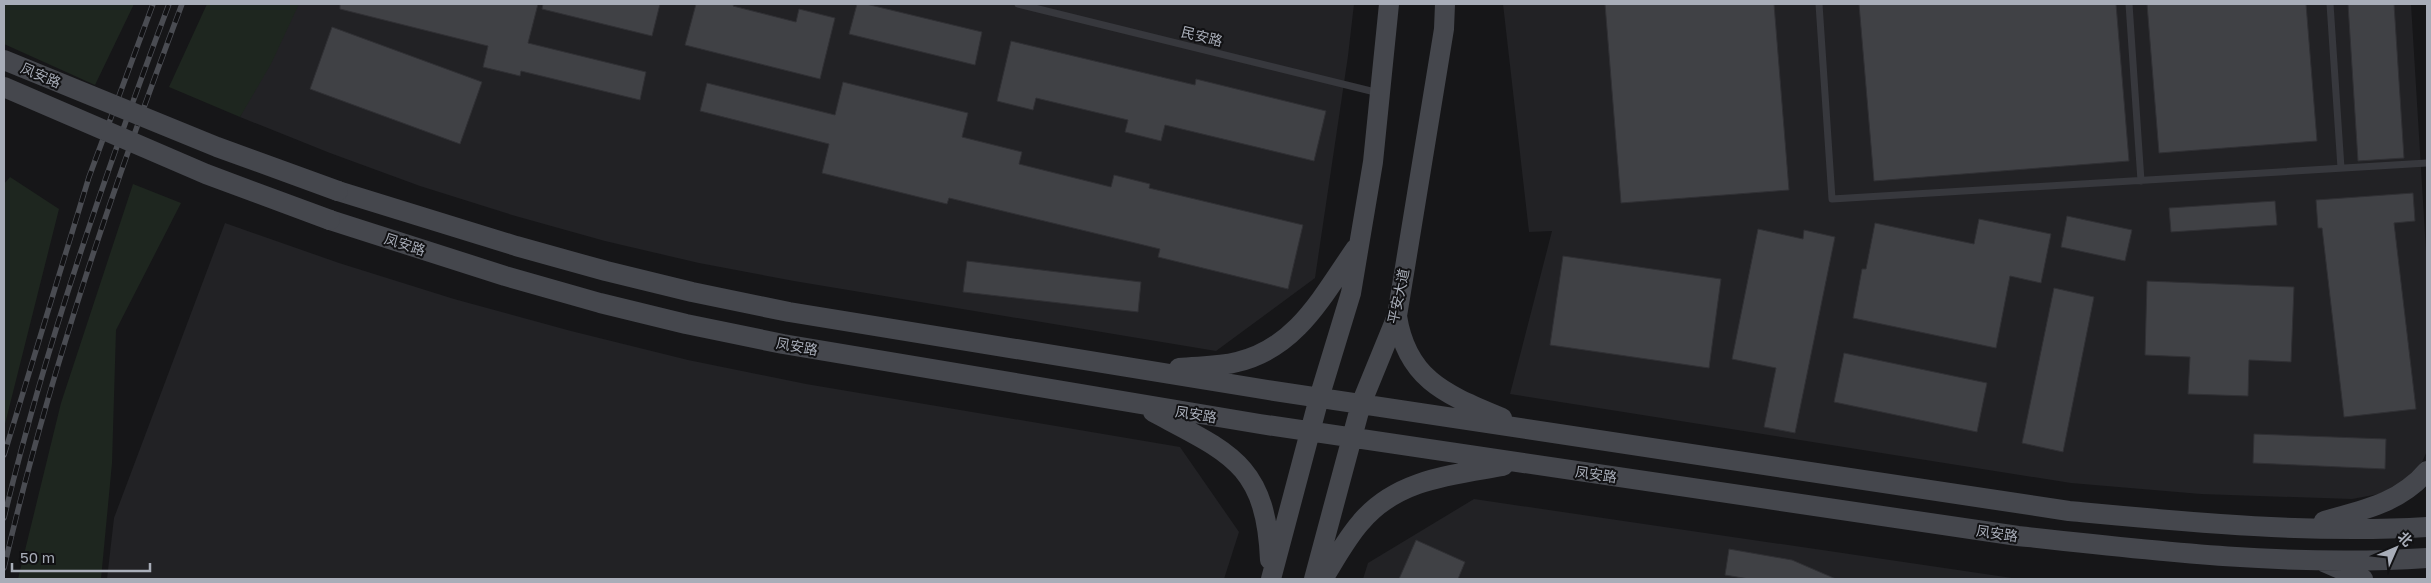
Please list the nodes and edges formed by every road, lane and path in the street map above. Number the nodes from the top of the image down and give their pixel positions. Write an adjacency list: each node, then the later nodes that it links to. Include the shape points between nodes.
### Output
1 (1018, 4): 9 (lane, 民安路)
2 (1389, 4): 9 (street)
3 (1445, 4): 14 (street, 平安大道, via 1444,29)
4 (1819, 4): 12 (lane, via 1832,199)
5 (2129, 4): 12 (lane)
6 (2330, 4): 11 (lane)
7 (4, 60): 15 (street, 凤安路, bridge, via 216,147 338,191 516,246 692,292 789,312)
8 (4, 87): 17 (street, 凤安路, bridge, via 206,174 330,220 505,276 686,324 783,344)
9 (1380, 94): 13 (street)
10 (2427, 163): 11 (lane)
11 (2341, 168): 12 (lane)
12 (2140, 181)
13 (1360, 242): 15 (street, via 1305,321 1268,351 1235,363); 16 (street, via 1351,293)
14 (1397, 316): 18 (street, 平安大道); 19 (street, via 1404,345 1430,382 1457,399)
15 (1145, 370): 16 (street, 凤安路)
16 (1319, 398): 18 (street, 凤安路); 20 (street)
17 (1138, 404): 20 (street, 凤安路); 28 (street, via 1216,446 1250,479 1261,500 1267,522)
18 (1360, 404): 19 (street, 凤安路); 21 (street, 平安大道)
19 (1531, 430): 24 (street, 凤安路, via 2068,511 2199,523)
20 (1310, 432): 21 (street, 凤安路); 28 (street)
21 (1352, 438): 22 (street, 凤安路); 29 (street, 平安大道)
22 (1518, 463): 27 (street, 凤安路, via 2018,536 2138,549); 30 (street, via 1433,479 1388,498 1361,521)
23 (2427, 470): 24 (street, via 2406,492 2393,499)
24 (2302, 527): 25 (street, 凤安路)
25 (2427, 527)
26 (2427, 558): 27 (street, 凤安路)
27 (2318, 559): 31 (street)
28 (1271, 579)
29 (1314, 579)
30 (1323, 579)
31 (2364, 579)

